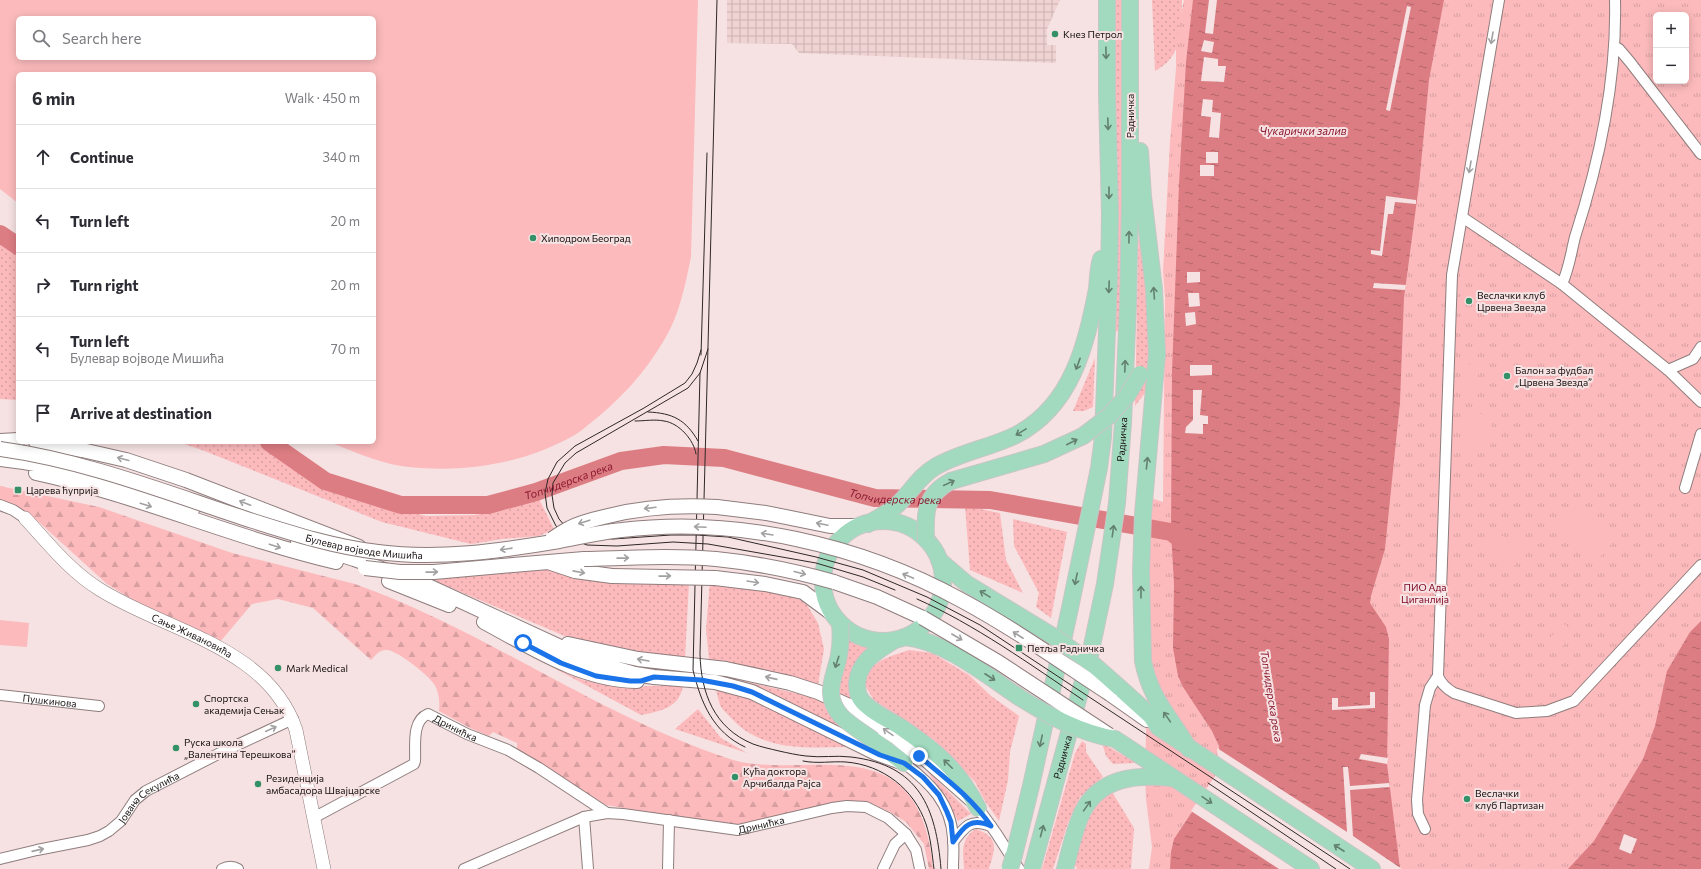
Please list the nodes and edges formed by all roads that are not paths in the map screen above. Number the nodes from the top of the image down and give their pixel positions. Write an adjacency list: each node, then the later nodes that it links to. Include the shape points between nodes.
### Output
1 (1107, 0): 9 (main road, Радничка, one-way to 9)
2 (1130, 0): 67 (main road, Радничка, one-way to 2, bridge, via 1088,663 1109,559 1116,503 1123,423 1128,305)
3 (1135, 0): 11 (main road, one-way to 3, via 1154,289 1140,167)
4 (1499, 0): 8 (street, one-way to 8)
5 (1615, 0): 6 (street)
6 (1614, 46): 7 (street, via 1630,62); 10 (street, via 1607,113 1596,166)
7 (1701, 154)
8 (1462, 217): 10 (street); 36 (street, via 1452,274)
9 (1109, 234): 25 (main road, one-way to 25, via 1100,261 1095,295 1079,361 1066,388 1051,408 1038,421 1015,436 933,468 896,506); 57 (main road, Радничка, one-way to 57, bridge, via 1103,437 1099,468)
10 (1562, 284): 13 (street)
11 (1156, 332): 26 (main road, one-way to 11, bridge, via 928,505 932,496 941,487 951,481 1044,454 1083,436 1109,416 1127,396 1140,374); 43 (main road, one-way to 11, via 1157,702 1143,661 1143,514 1156,378)
12 (1701, 347): 13 (street, via 1694,359)
13 (1668, 370): 14 (street)
14 (1701, 402)
15 (1701, 434): 22 (street)
16 (16, 440): 17 (main road)
17 (0, 441)
18 (48, 444): 32 (main road, one-way to 18, via 359,546 186,480 126,460)
19 (0, 448): 27 (main road, Булевар војводе Мишића, one-way to 19, bridge, via 443,555 400,554 335,545 86,468)
20 (0, 459): 32 (main road, via 67,470 122,485)
21 (0, 466): 31 (main road, Булевар војводе Мишића, one-way to 31, via 67,481 292,551)
22 (1685, 488)
23 (0, 505): 24 (street, Сање Живановића)
24 (24, 518): 40 (street, Сање Живановића, via 90,583 116,599 220,648 252,669 276,693)
25 (864, 525): 26 (main road, via 896,523 915,531); 27 (main road, one-way to 27, bridge, via 830,526 766,513 678,506 600,518 570,527); 33 (main road, bridge, via 844,536 827,560 824,574 825,598)
26 (926, 540): 28 (main road)
27 (544, 543): 41 (main road, Булевар војводе Мишића, one-way to 27, bridge, via 998,621 936,587 832,548 739,530 693,526 623,530)
28 (939, 560): 35 (main road, bridge, via 943,580 935,610 922,626); 41 (main road, one-way to 28, bridge, via 1151,716 1094,665 1023,617 967,584)
29 (547, 561): 31 (main road, Булевар војводе Мишића, one-way to 29, bridge, via 434,572); 33 (main road, one-way to 33, bridge, via 590,574 734,579 780,587 806,594); 42 (main road, Булевар војводе Мишића, one-way to 42, bridge, via 666,557 734,561 790,570 834,582 923,618 974,647)
30 (1701, 565): 36 (street, via 1574,701 1547,711 1516,713 1454,693 1445,687)
31 (366, 568): 37 (main road, via 464,612 561,663 596,676 617,680 641,681)
32 (422, 583): 34 (main road)
33 (837, 620): 35 (main road, via 852,633 865,639 880,641); 45 (main road, one-way to 45, bridge, via 839,654 831,681 832,700 840,715)
34 (540, 638): 37 (main road, via 616,670); 44 (main road, one-way to 34, via 897,738 849,706 790,683 726,669 638,659)
35 (900, 638): 42 (main road, one-way to 42, bridge, via 917,638 945,650 1050,716 1094,735); 44 (main road, via 876,652 865,662 858,680 858,693 866,705)
36 (1438, 676): 53 (street, via 1430,688 1425,705 1417,800 1418,814)
37 (654, 677): 45 (main road, via 708,681 748,690 880,755)
38 (0, 695): 39 (street, Пушкинова)
39 (99, 706)
40 (293, 719): 49 (street, Сање Живановића); 56 (street, Јована Секулића, one-way to 40, via 100,836 121,821 135,800 146,791)
41 (1158, 727): 43 (main road)
42 (1115, 739): 46 (main road)
43 (1189, 749): 70 (main road, one-way to 43)
44 (922, 750): 47 (main road, one-way to 44, via 964,782 949,764)
45 (904, 763): 55 (street, via 923,777 939,795 947,812)
46 (1175, 779): 68 (main road, one-way to 46, via 1082,812 1097,794 1116,782 1136,776); 69 (main road, one-way to 69)
47 (978, 808): 52 (street)
48 (607, 813): 49 (street, Дринићка, via 514,754 428,714 421,718 417,728 414,764); 50 (street, Дринићка); 51 (street, Дринићка)
49 (315, 817): 60 (street, Сање Живановића)
50 (584, 817): 61 (street, Дринићка); 62 (street)
51 (669, 820): 54 (street, Дринићка, via 738,830 832,808 854,806 866,807 880,813); 63 (street)
52 (994, 829): 55 (street, via 978,822 969,824); 57 (street)
53 (1425, 829)
54 (906, 834): 64 (street, via 895,844); 65 (street, via 916,850)
55 (953, 837): 66 (street)
56 (0, 859)
57 (1013, 862)
58 (222, 869): 59 (street)
59 (238, 869)
60 (324, 869)
61 (464, 869)
62 (588, 869)
63 (668, 869)
64 (883, 869)
65 (920, 869)
66 (953, 869)
67 (1032, 869)
68 (1066, 869)
69 (1311, 869)
70 (1372, 869)

